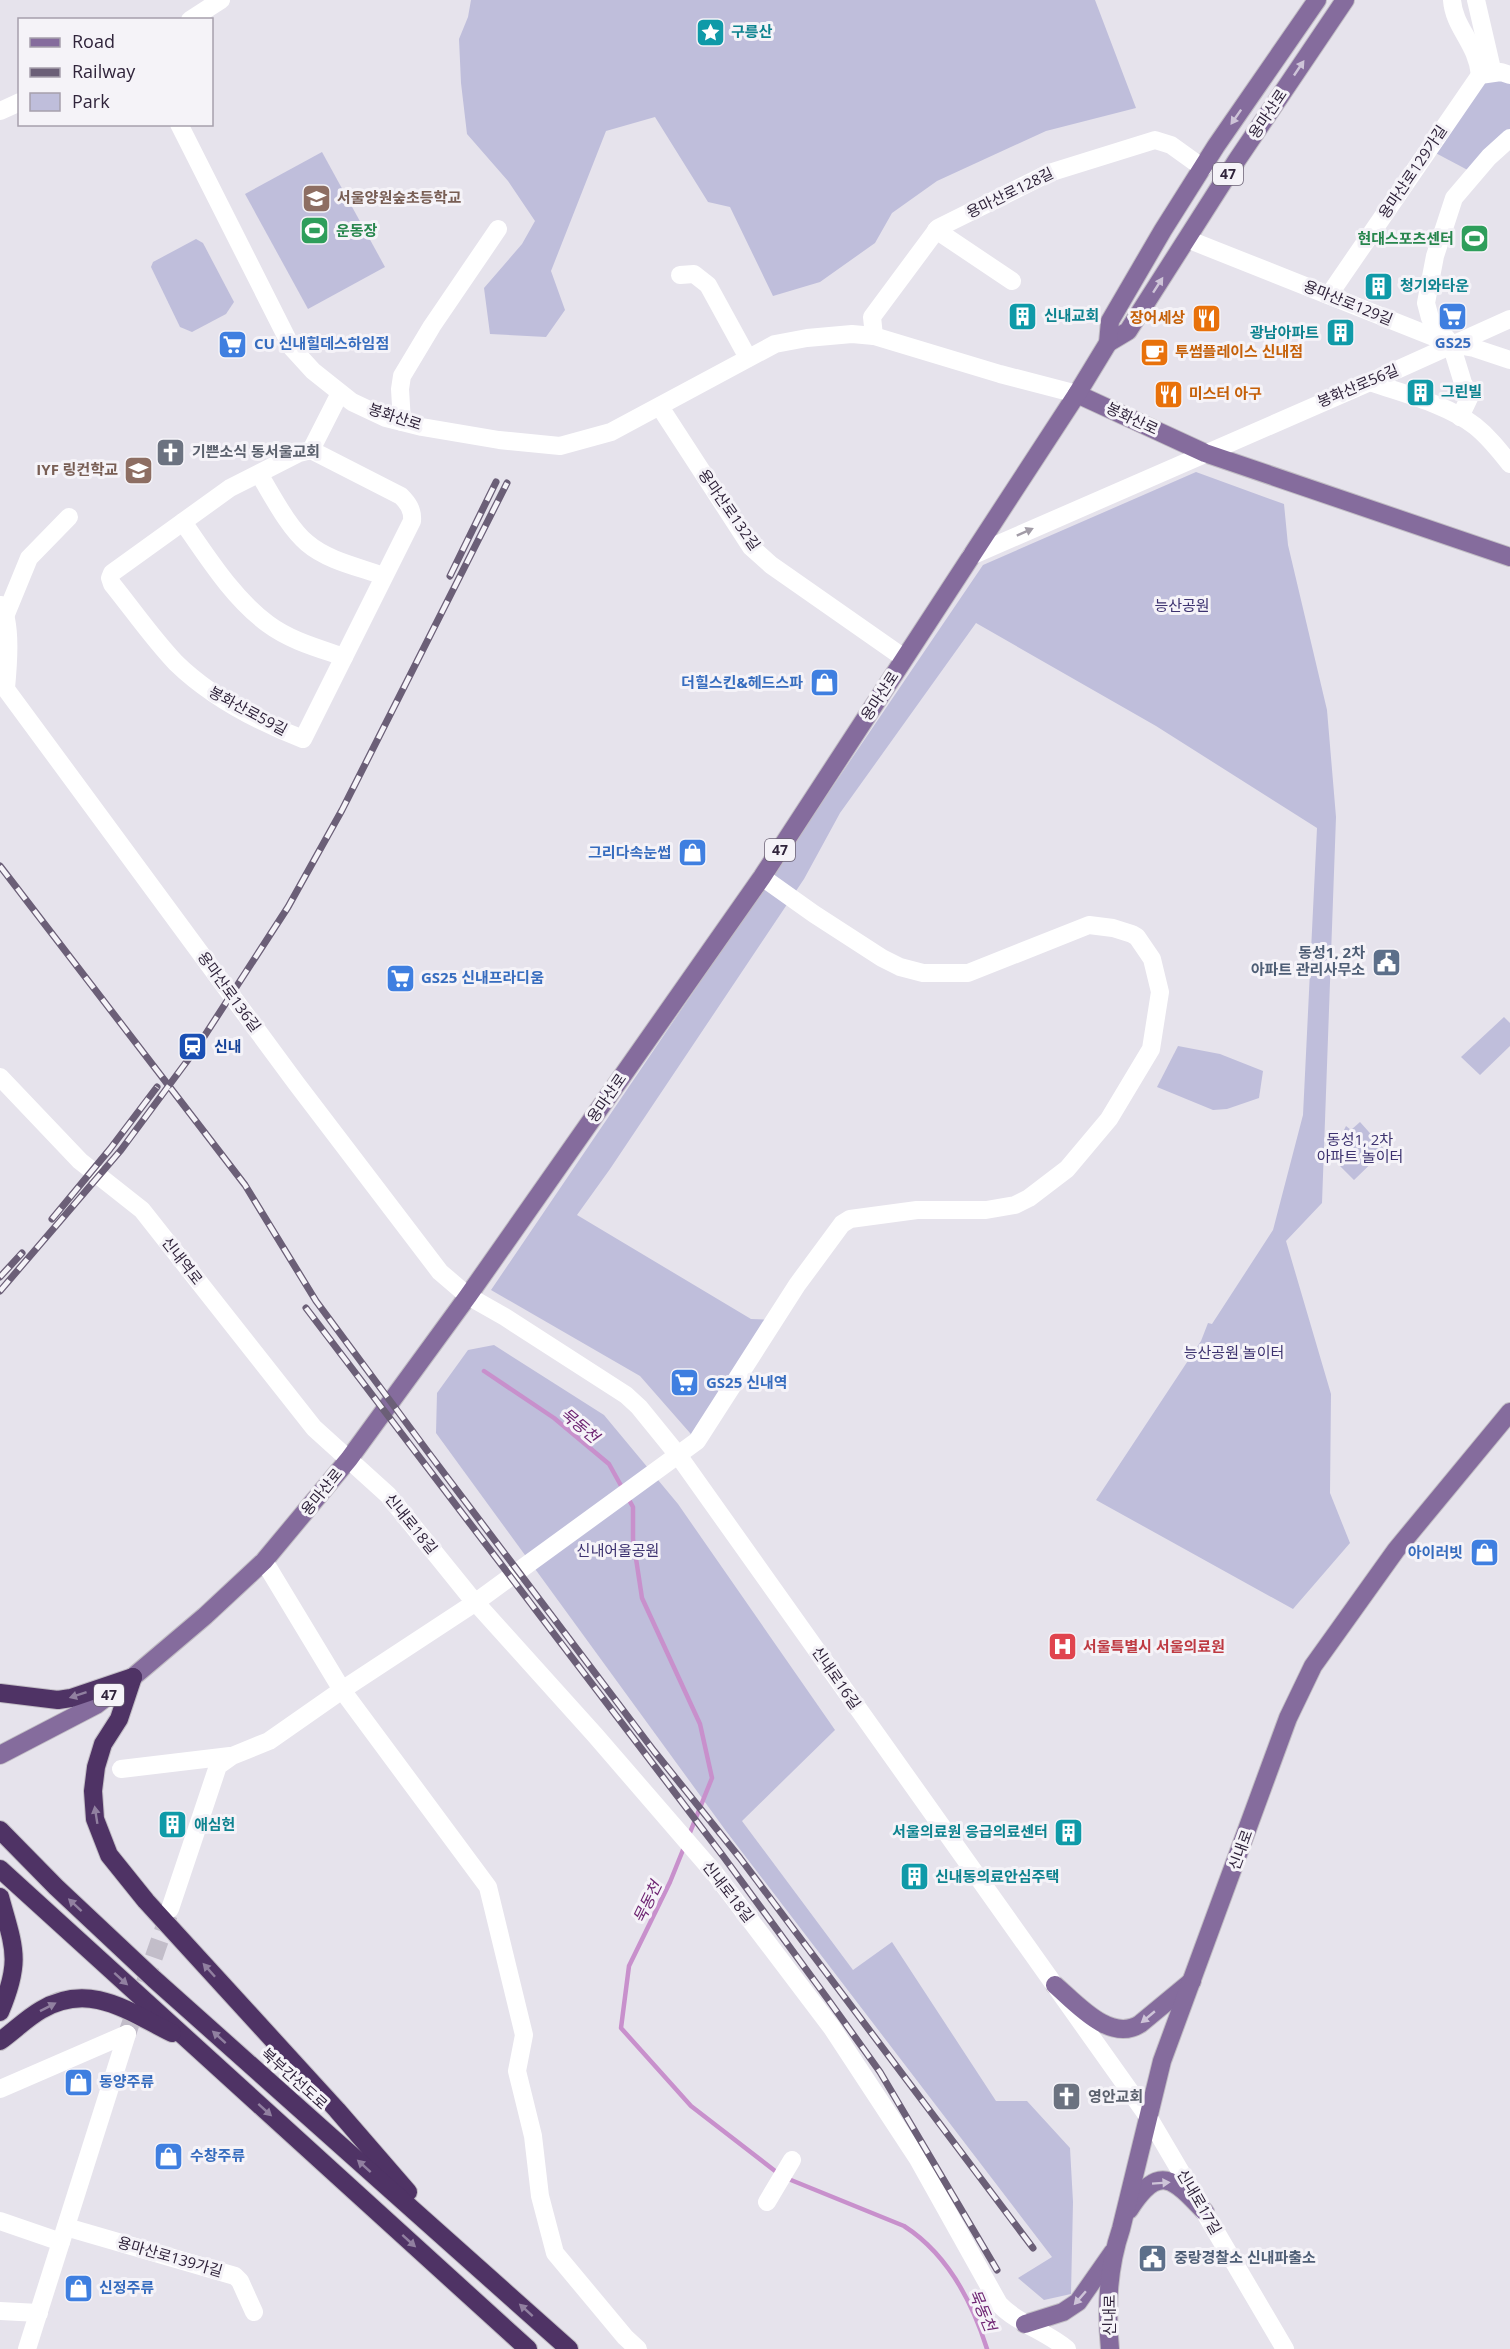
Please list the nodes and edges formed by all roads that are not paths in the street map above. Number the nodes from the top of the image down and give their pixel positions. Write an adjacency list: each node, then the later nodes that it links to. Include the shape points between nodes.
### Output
1 (222, 0): 6 (street)
2 (1317, 0): 12 (main road, 용마산로 / 47, one-way to 12)
3 (1345, 0): 15 (main road, 용마산로 / 47, one-way to 3)
4 (1452, 0): 7 (street, via 1453,14 1479,64)
5 (1476, 0): 7 (street)
6 (193, 18)
7 (1494, 75): 18 (street, 용마산로129가길)
8 (18, 103): 9 (street)
9 (0, 111)
10 (180, 126): 26 (street, 봉화산로, via 292,348 313,372)
11 (1510, 138): 22 (street, via 1454,198 1435,256 1427,311)
12 (1203, 168): 14 (street, 용마산로128길, via 1171,145 1155,140 1049,173); 21 (main road, 용마산로 / 47, via 1110,321)
13 (498, 229): 30 (street, via 402,376)
14 (936, 230): 17 (street); 20 (street, 용마산로128길, via 872,316)
15 (1187, 239): 18 (street, 용마산로129길); 21 (main road, 용마산로 / 47, one-way to 15, via 1128,332)
16 (680, 275): 23 (street, via 694,274 708,285)
17 (1012, 281)
18 (1329, 295): 22 (street, 용마산로129길)
19 (1510, 319): 22 (street, 봉화산로56길)
20 (874, 336): 23 (street, 봉화산로, via 807,338 775,344); 27 (street, 봉화산로)
21 (1108, 344): 27 (main road, 용마산로 / 47)
22 (1451, 344): 24 (street, 용마산로129길); 25 (street, 봉화산로56길); 29 (street, via 1470,396)
23 (747, 358): 28 (street, 봉화산로)
24 (1510, 360)
25 (1370, 382): 29 (street); 32 (street, 봉화산로56길)
26 (340, 393): 30 (street, 봉화산로, via 386,418); 31 (street)
27 (1077, 394): 32 (main road, 봉화산로); 37 (main road, 용마산로 / 47)
28 (660, 407): 30 (street, 봉화산로, via 611,432 560,446 499,440); 42 (street, 용마산로132길, via 751,546 771,565)
29 (1460, 417): 33 (street, via 1485,435)
30 (402, 422)
31 (311, 450): 34 (street, 봉화산로59길); 39 (street, 봉화산로59길, via 408,503 412,521)
32 (1205, 453): 37 (street, 봉화산로56길, one-way to 32); 38 (main road, 봉화산로)
33 (1510, 464)
34 (258, 474): 36 (street, 봉화산로59길, via 230,488); 39 (street, via 306,543 328,556)
35 (69, 517): 40 (street, via 29,558)
36 (183, 522): 41 (street, via 242,601 269,625 298,641); 41 (street, 봉화산로59길, via 110,578 176,663 203,686 247,713 303,739)
37 (971, 556): 42 (main road, 용마산로 / 47)
38 (1510, 557)
39 (384, 576): 41 (street, 봉화산로59길)
40 (3, 609): 43 (street, via 8,669)
41 (344, 657)
42 (904, 658): 44 (main road, 용마산로 / 47)
43 (3, 684): 46 (street, 용마산로136길, via 302,1091 440,1272)
44 (762, 877): 46 (main road, 용마산로 / 47); 48 (street, via 882,958 923,973 968,973 1089,925 1113,927 1137,938 1145,947 1152,958 1160,992 1151,1049 1109,1119 1067,1169 1015,1205 986,1210 917,1210 850,1219 842,1224 697,1441)
45 (0, 1077): 49 (street, 신내역로, via 80,1161 142,1210 314,1428)
46 (468, 1296): 48 (street, 신내로16길, via 619,1390 639,1407); 49 (main road, 용마산로 / 47)
47 (1510, 1412): 62 (main road, 신내로, via 1396,1550 1313,1666 1288,1718)
48 (678, 1455): 51 (street); 63 (street, 신내로16길)
49 (349, 1459): 50 (main road, 용마산로 / 47); 51 (street, 신내로18길, via 388,1494)
50 (264, 1561): 52 (main road, 용마산로 / 47); 53 (street)
51 (476, 1602): 53 (street); 80 (street, 신내로18길, via 716,1875 832,2028 870,2085 918,2159 993,2297)
52 (134, 1677): 54 (highway, one-way to 54, via 64,1699); 55 (main road, 용마산로 / 47, via 96,1705); 75 (highway, one-way to 52, via 109,1855 95,1819 96,1767)
53 (342, 1690): 56 (street, via 269,1741); 84 (street, via 488,1887 524,2035 517,2071 533,2136 540,2196 555,2253)
54 (0, 1693)
55 (0, 1755)
56 (232, 1756): 57 (street); 61 (street, via 218,1766)
57 (121, 1768)
58 (0, 1830): 75 (highway, 북부간선도로, one-way to 58, via 154,1979)
59 (0, 1869): 66 (highway, one-way to 66)
60 (0, 1897): 64 (highway, via 15,1949 14,1971)
61 (170, 1909)
62 (1193, 1980): 63 (main road, one-way to 63, via 1134,2028 1119,2029 1100,2022); 68 (main road, 신내로, via 1162,2061)
63 (1055, 1985): 68 (street, 신내로16길)
64 (0, 2012)
65 (0, 2041): 66 (highway, one-way to 66, via 41,2010 77,1998 102,1999 123,2007)
66 (191, 2043): 82 (highway, one-way to 82)
67 (0, 2088): 74 (street, via 128,2034)
68 (1149, 2118): 71 (street, 신내로17길); 72 (main road, 신내로)
69 (792, 2160): 70 (street)
70 (767, 2202)
71 (1205, 2212): 72 (main road, one-way to 71, via 1142,2190 1162,2180 1179,2187); 87 (street, 신내로17길)
72 (1123, 2219): 76 (main road, 신내로)
73 (0, 2221): 74 (street, 용마산로139가길)
74 (64, 2234): 78 (street, 용마산로139가길, via 235,2276); 79 (street)
75 (458, 2249): 83 (highway, 북부간선도로, one-way to 75)
76 (1114, 2250): 80 (main road, one-way to 80, via 1078,2302 1063,2312); 86 (main road, 신내로, via 1108,2304)
77 (0, 2310): 79 (street)
78 (254, 2312)
79 (39, 2313): 81 (street)
80 (1024, 2324): 85 (street, 신내로18길)
81 (27, 2349)
82 (528, 2349)
83 (569, 2349)
84 (638, 2349)
85 (1067, 2349)
86 (1110, 2349)
87 (1285, 2349)

